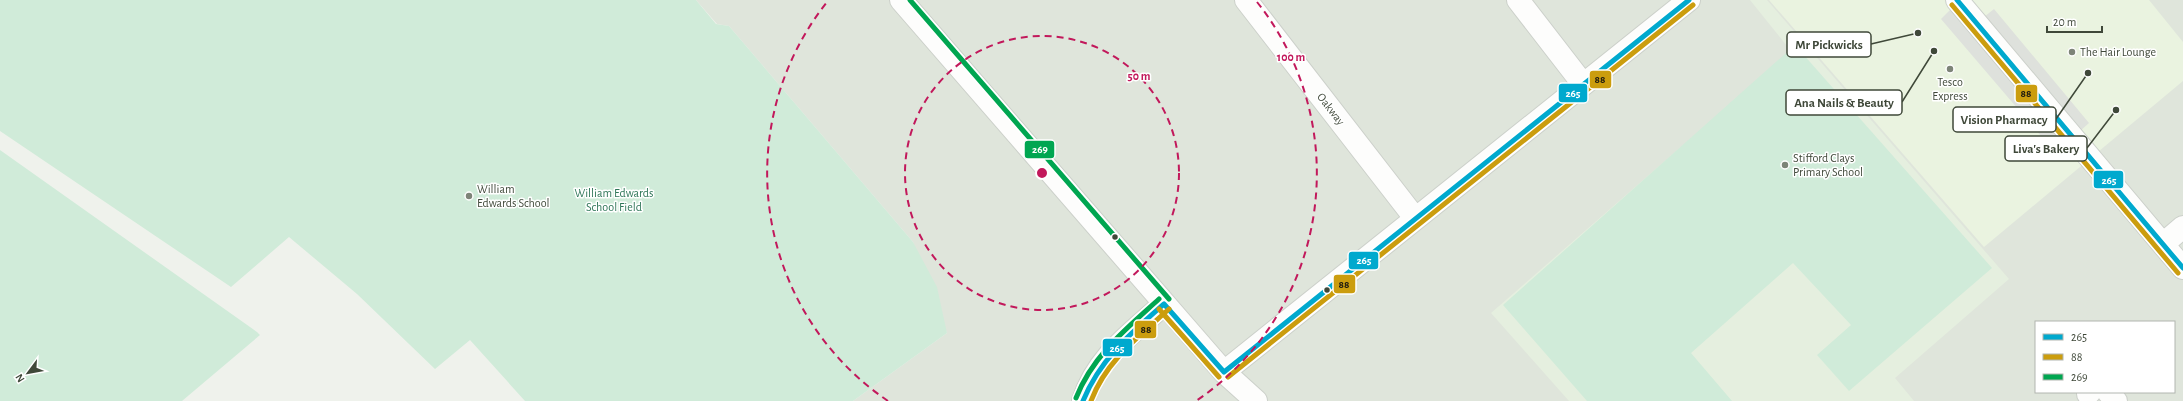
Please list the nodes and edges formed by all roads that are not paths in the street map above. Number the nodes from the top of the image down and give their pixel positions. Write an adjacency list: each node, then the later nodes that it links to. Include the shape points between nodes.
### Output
1 (901, 0): 11 (street)
2 (1246, 0): 7 (street, Oakway)
3 (1518, 0): 6 (street)
4 (1689, 0): 6 (street)
5 (1957, 0): 9 (street)
6 (1583, 84): 7 (street)
7 (1415, 218): 12 (street)
8 (2183, 227): 9 (street)
9 (2163, 244): 10 (street)
10 (2183, 268)
11 (1164, 304): 12 (street); 14 (street, via 1099,365 1089,382)
12 (1224, 372): 15 (street)
13 (2095, 393): 16 (street)
14 (1083, 401)
15 (1256, 401)
16 (2116, 401)

